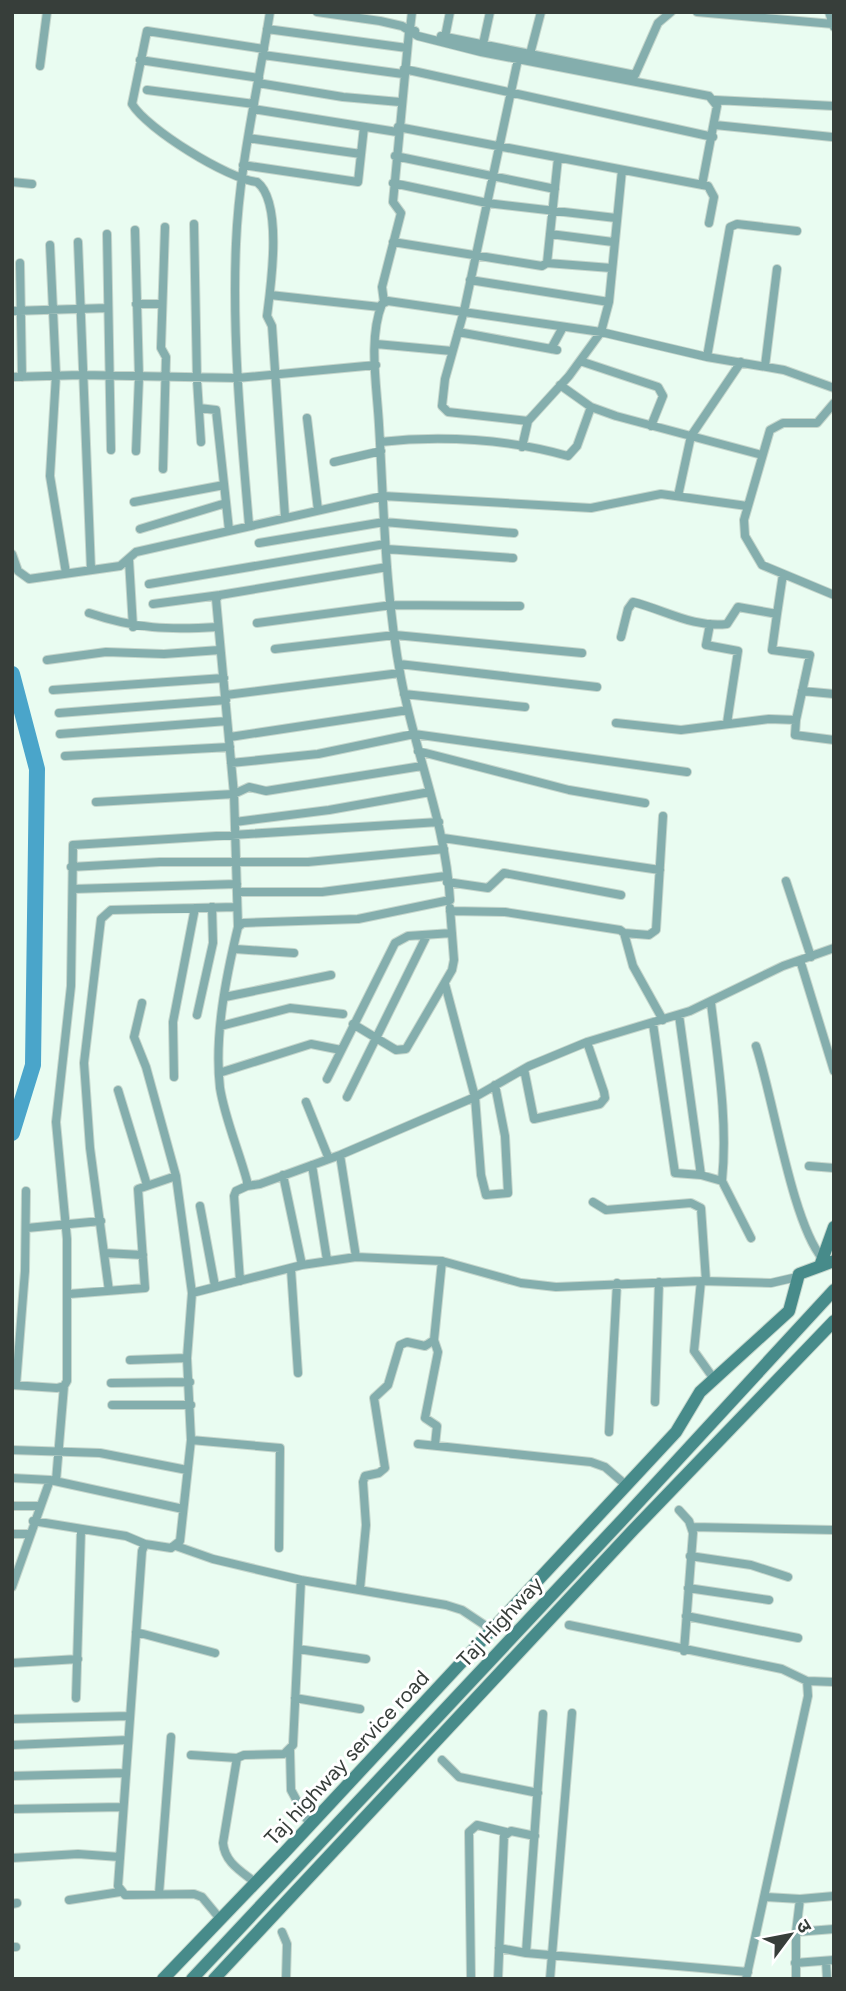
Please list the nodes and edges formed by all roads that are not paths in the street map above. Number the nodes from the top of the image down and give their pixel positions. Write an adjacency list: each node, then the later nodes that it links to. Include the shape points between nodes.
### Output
1 (47, 12): 23 (street)
2 (270, 12): 14 (street)
3 (317, 12): 11 (street)
4 (412, 12): 16 (street, via 411,29)
5 (450, 12): 16 (street)
6 (490, 12): 17 (street)
7 (541, 12): 20 (street)
8 (671, 12): 20 (street, via 658,23 635,75)
9 (697, 12): 13 (street)
10 (829, 12): 13 (street)
11 (334, 13): 12 (street)
12 (380, 17): 15 (street)
13 (833, 26)
14 (267, 29): 18 (street); 19 (street)
15 (409, 32): 18 (street); 21 (street)
16 (445, 37): 17 (street)
17 (483, 44): 20 (street)
18 (407, 48): 24 (street)
19 (263, 52): 22 (street, via 147,31); 24 (street); 25 (street)
20 (530, 54)
21 (518, 59): 27 (street); 28 (street)
22 (140, 60): 25 (street); 45 (street, via 132,107 179,144)
23 (40, 66)
24 (404, 71): 27 (street); 29 (street)
25 (259, 81): 29 (street); 30 (street)
26 (148, 90): 30 (street)
27 (511, 93): 35 (street); 38 (street)
28 (715, 100): 31 (street); 32 (street)
29 (400, 102): 34 (street)
30 (254, 106): 33 (street); 37 (street)
31 (834, 106)
32 (715, 125): 35 (street); 36 (street)
33 (364, 127): 34 (street); 39 (street)
34 (398, 129): 38 (street); 40 (street)
35 (713, 137): 49 (street)
36 (832, 137)
37 (248, 138): 39 (street); 42 (street)
38 (499, 146): 41 (street); 44 (street)
39 (360, 153): 42 (street, via 358,182)
40 (396, 156): 44 (street); 47 (street)
41 (558, 158): 43 (street); 50 (street)
42 (243, 165): 45 (street)
43 (622, 170): 49 (street); 53 (street)
44 (493, 175): 50 (street); 51 (street)
45 (242, 180): 71 (street, via 257,182 269,198); 97 (street, via 236,243)
46 (12, 182): 48 (street)
47 (394, 183): 51 (street); 62 (street, via 393,202 401,213)
48 (32, 184)
49 (702, 185): 54 (street, via 713,193)
50 (555, 189): 52 (street)
51 (487, 203): 52 (street); 65 (street)
52 (552, 212): 53 (street); 60 (street)
53 (616, 219): 63 (street)
54 (709, 223)
55 (194, 224): 99 (street)
56 (165, 227): 74 (street)
57 (135, 230): 73 (street)
58 (797, 231): 86 (street, via 730,227)
59 (107, 234): 77 (street)
60 (550, 234): 63 (street); 67 (street)
61 (78, 242): 76 (street)
62 (393, 242): 65 (street); 75 (street)
63 (613, 242): 68 (street)
64 (50, 245): 78 (street)
65 (476, 255): 67 (street); 70 (street)
66 (20, 262): 79 (street)
67 (547, 263): 68 (street)
68 (611, 268): 72 (street)
69 (776, 270): 90 (street)
70 (470, 280): 72 (street); 80 (street)
71 (270, 295): 75 (street); 94 (street, via 267,316 272,326)
72 (609, 302): 83 (street)
73 (136, 304): 74 (street); 96 (street)
74 (162, 304): 98 (street, via 161,348)
75 (382, 304): 80 (street); 84 (street)
76 (79, 307): 77 (street); 78 (street); 92 (street)
77 (108, 308): 93 (street)
78 (51, 309): 79 (street); 91 (street)
79 (16, 311): 95 (street)
80 (464, 311): 81 (street); 82 (street)
81 (563, 327): 82 (street, via 554,349); 83 (street)
82 (458, 332): 85 (street)
83 (601, 332): 86 (street); 87 (street)
84 (376, 344): 85 (street); 89 (street)
85 (452, 351): 106 (street, via 443,391 444,410)
86 (706, 357): 88 (street)
87 (580, 361): 100 (street); 107 (street, via 658,387 663,396)
88 (741, 362): 90 (street); 108 (street)
89 (376, 365): 94 (street); 110 (street)
90 (765, 366): 101 (street)
91 (56, 375): 92 (street); 95 (street); 137 (street, via 50,466)
92 (81, 375): 93 (street); 136 (street)
93 (111, 376): 96 (street); 112 (street)
94 (275, 376): 97 (street); 124 (street)
95 (17, 377)
96 (139, 377): 98 (street); 113 (street)
97 (237, 378): 99 (street); 126 (street)
98 (167, 379): 99 (street); 116 (street)
99 (197, 380): 104 (street)
100 (560, 385): 103 (street); 106 (street)
101 (834, 388)
102 (834, 403): 114 (street, via 817,423 773,426)
103 (591, 407): 107 (street); 111 (street, via 571,455)
104 (199, 408): 109 (street); 117 (street, via 216,410)
105 (307, 418): 123 (street)
106 (528, 421): 111 (street)
107 (651, 426): 108 (street)
108 (691, 436): 114 (street); 119 (street)
109 (201, 442)
110 (381, 447): 111 (street, via 440,439); 115 (street); 118 (street)
111 (522, 447)
112 (111, 450)
113 (136, 451)
114 (762, 455): 122 (street)
115 (334, 462)
116 (163, 469)
117 (225, 485): 120 (street); 121 (street)
118 (383, 496): 119 (street, via 545,508 591,508 647,495); 123 (street); 125 (street)
119 (678, 496): 122 (street)
120 (134, 502)
121 (226, 503): 127 (street); 128 (street)
122 (747, 506): 138 (street, via 746,536 761,565)
123 (318, 510): 124 (street)
124 (285, 517): 126 (street)
125 (384, 522): 129 (street); 130 (street); 131 (street)
126 (249, 525): 128 (street)
127 (140, 529)
128 (229, 530): 134 (street, via 136,552)
129 (514, 533)
130 (259, 543)
131 (385, 547): 133 (street); 135 (street); 139 (street)
132 (12, 554): 137 (street, via 22,577)
133 (513, 558)
134 (129, 560): 136 (street, via 120,566); 149 (street)
135 (387, 567): 140 (street); 143 (street)
136 (91, 570): 137 (street)
137 (66, 573)
138 (783, 574): 141 (street); 146 (street)
139 (149, 583)
140 (220, 595): 142 (street); 150 (street, via 215,605)
141 (834, 595)
142 (153, 604)
143 (392, 605): 144 (street); 147 (street); 151 (street)
144 (520, 606)
145 (89, 613): 149 (street)
146 (777, 614): 148 (street, via 738,607 727,624); 161 (street, via 772,650 810,655)
147 (257, 624)
148 (710, 624): 152 (street, via 682,620 633,602); 171 (street, via 706,645 738,651)
149 (133, 627): 150 (street)
150 (218, 627): 154 (street)
151 (395, 635): 153 (street); 155 (street); 157 (street)
152 (621, 637)
153 (275, 649)
154 (220, 650): 156 (street, via 106,652); 158 (street)
155 (582, 653)
156 (47, 660)
157 (399, 669): 159 (street); 162 (street); 164 (street)
158 (223, 678): 160 (street); 164 (street)
159 (597, 687)
160 (53, 690)
161 (802, 691): 163 (street); 168 (street)
162 (404, 694): 165 (street); 166 (street)
163 (834, 694)
164 (226, 698): 167 (street); 169 (street)
165 (525, 707)
166 (408, 710): 173 (street); 174 (street)
167 (59, 713)
168 (796, 720): 171 (street); 175 (street, via 795,735)
169 (228, 721): 172 (street); 174 (street)
170 (616, 723): 171 (street, via 681,730)
171 (727, 723)
172 (60, 734)
173 (414, 734): 177 (street); 179 (street, via 318,754); 181 (street)
174 (230, 737): 176 (street)
175 (834, 740)
176 (230, 747): 178 (street); 179 (street)
177 (418, 751): 180 (street); 185 (street, via 569,790)
178 (65, 756)
179 (231, 763): 183 (street)
180 (422, 766): 182 (street); 183 (street, via 266,791 244,788)
181 (687, 772)
182 (430, 792): 187 (street); 188 (street)
183 (234, 794): 184 (street); 187 (street)
184 (96, 802)
185 (645, 803)
186 (663, 816): 194 (street)
187 (235, 822): 189 (street)
188 (439, 822): 189 (street); 190 (street)
189 (236, 835): 192 (street); 193 (street, via 76,844 71,849)
190 (443, 838): 191 (street); 194 (street)
191 (444, 849): 192 (street, via 308,862); 195 (street)
192 (236, 863): 193 (street); 198 (street)
193 (71, 867): 197 (street)
194 (660, 870): 206 (street, via 656,930 649,935)
195 (447, 879): 198 (street, via 322,892); 199 (street, via 488,888 504,873); 200 (street)
196 (786, 881): 211 (street)
197 (73, 888): 198 (street); 254 (street, via 68,1037 56,1122)
198 (237, 888): 202 (street)
199 (621, 895)
200 (449, 906): 204 (street, via 358,919); 205 (street); 206 (street)
201 (212, 907): 202 (street); 203 (street); 219 (street, via 213,943)
202 (237, 907): 204 (street)
203 (195, 908): 232 (street, via 173,1023); 253 (street, via 111,910 102,919 84,1063)
204 (239, 926): 209 (street)
205 (452, 933): 207 (street); 214 (street, via 454,960)
206 (624, 933): 221 (street, via 633,966)
207 (427, 934): 222 (street, via 400,937 395,943); 225 (street)
208 (834, 948): 211 (street)
209 (235, 949): 210 (street); 215 (street)
210 (294, 953)
211 (811, 957): 212 (street)
212 (800, 960): 217 (street); 230 (street)
213 (331, 975): 215 (street)
214 (445, 984): 225 (street, via 406,1049); 237 (street)
215 (225, 997): 224 (street)
216 (142, 1003): 246 (street, via 134,1037)
217 (711, 1003): 220 (street); 247 (street, via 722,1094)
218 (342, 1014): 224 (street, via 290,1009)
219 (197, 1015)
220 (679, 1015): 221 (street); 245 (street)
221 (663, 1020): 223 (street)
222 (353, 1024): 225 (street); 228 (street)
223 (653, 1024): 226 (street); 245 (street, via 674,1171)
224 (220, 1026): 231 (street)
225 (377, 1038): 236 (street)
226 (587, 1042): 229 (street); 229 (street, via 604,1092 600,1104 534,1119)
227 (756, 1046): 263 (street, via 811,1242)
228 (341, 1050): 231 (street, via 311,1044); 233 (street)
229 (524, 1069): 234 (street)
230 (834, 1071)
231 (219, 1073): 249 (street)
232 (174, 1077)
233 (327, 1079)
234 (495, 1085): 237 (street); 237 (street, via 505,1136 508,1193 486,1195)
235 (118, 1090): 248 (street)
236 (347, 1097)
237 (475, 1097): 239 (street)
238 (306, 1102): 240 (street)
239 (340, 1155): 240 (street); 260 (street)
240 (329, 1159): 241 (street)
241 (312, 1165): 244 (street); 261 (street)
242 (809, 1166): 243 (street)
243 (834, 1168)
244 (283, 1175): 249 (street); 264 (street)
245 (701, 1175): 247 (street)
246 (176, 1176): 248 (street); 274 (street)
247 (722, 1181): 257 (street)
248 (147, 1185): 259 (street, via 137,1194)
249 (247, 1186): 267 (street, via 234,1196)
250 (26, 1191): 256 (street)
251 (593, 1202): 268 (street, via 606,1210 691,1203 701,1208)
252 (200, 1206): 271 (street)
253 (101, 1221): 254 (street); 258 (street)
254 (67, 1226): 256 (street); 275 (street)
255 (834, 1227): 263 (main road)
256 (27, 1228): 284 (street)
257 (751, 1238)
258 (104, 1253): 259 (street); 273 (street)
259 (143, 1255): 273 (street, via 145,1289)
260 (356, 1257): 261 (street); 262 (street)
261 (327, 1260): 264 (street)
262 (442, 1261): 270 (street, via 536,1286); 277 (street)
263 (825, 1262): 266 (main road)
264 (302, 1265): 265 (street)
265 (291, 1269): 267 (street); 280 (street)
266 (797, 1277): 268 (street, via 771,1283); 281 (main road, Taj highway service road, via 789,1311)
267 (240, 1281): 271 (street)
268 (704, 1281): 269 (street); 281 (street, via 694,1352)
269 (659, 1282): 270 (street); 286 (street)
270 (617, 1283): 289 (street)
271 (215, 1286): 274 (street)
272 (834, 1290): 376 (main road, Taj Highway)
273 (109, 1291): 275 (street)
274 (192, 1293): 278 (street)
275 (69, 1294): 285 (street)
276 (834, 1321): 377 (main road)
277 (434, 1340): 292 (street, via 438,1352 425,1418 438,1428); 319 (street, via 425,1346 400,1345 388,1385 374,1398 384,1468 365,1476 363,1482 366,1525)
278 (187, 1358): 279 (street); 282 (street)
279 (130, 1360)
280 (298, 1373)
281 (714, 1380): 298 (main road, Taj highway service road, via 693,1401 676,1432)
282 (190, 1382): 283 (street); 288 (street)
283 (111, 1383)
284 (14, 1385): 285 (street)
285 (64, 1386): 294 (street)
286 (655, 1402)
287 (113, 1405): 288 (street)
288 (191, 1405): 290 (street)
289 (609, 1432)
290 (191, 1440): 295 (street); 311 (street, via 280,1448)
291 (418, 1444): 292 (street)
292 (435, 1446): 298 (street, via 591,1462 605,1467)
293 (12, 1450): 294 (street)
294 (59, 1452): 295 (street, via 100,1453); 297 (street)
295 (187, 1470): 301 (street)
296 (12, 1478): 297 (street)
297 (53, 1480): 300 (street); 301 (street)
298 (626, 1485): 323 (main road, Taj highway service road)
299 (12, 1506): 300 (street)
300 (38, 1506): 303 (street)
301 (183, 1509): 310 (street)
302 (680, 1510): 304 (street)
303 (33, 1521): 305 (street); 308 (street)
304 (692, 1527): 306 (street); 314 (street)
305 (81, 1530): 309 (street, via 126,1536); 330 (street)
306 (834, 1530)
307 (12, 1534): 308 (street)
308 (29, 1534): 313 (street)
309 (145, 1544): 310 (street); 324 (street)
310 (176, 1546): 316 (street)
311 (279, 1548)
312 (12, 1554): 313 (street)
313 (23, 1555): 317 (street)
314 (690, 1556): 315 (street, via 751,1565); 318 (street)
315 (788, 1577)
316 (300, 1580): 319 (street); 326 (street)
317 (13, 1582)
318 (688, 1588): 320 (street); 321 (street)
319 (360, 1589): 323 (street, via 461,1609)
320 (769, 1600)
321 (686, 1616): 325 (street); 327 (street)
322 (569, 1625): 327 (street)
323 (492, 1630): 353 (main road, Taj highway service road)
324 (136, 1632): 328 (street); 339 (street)
325 (798, 1638)
326 (298, 1650): 329 (street); 335 (street)
327 (684, 1651): 332 (street, via 782,1669)
328 (215, 1653)
329 (366, 1658)
330 (78, 1659): 331 (street); 334 (street)
331 (12, 1663)
332 (807, 1681): 333 (street); 362 (street, via 808,1696)
333 (834, 1682)
334 (76, 1698)
335 (295, 1698): 336 (street); 344 (street)
336 (360, 1709)
337 (572, 1713): 371 (street)
338 (543, 1714): 350 (street)
339 (130, 1716): 340 (street); 342 (street)
340 (12, 1719)
341 (171, 1737): 360 (street)
342 (128, 1740): 343 (street); 348 (street)
343 (12, 1745)
344 (290, 1750): 346 (street); 353 (street, via 291,1790)
345 (191, 1755): 346 (street)
346 (237, 1758): 358 (street, via 224,1854)
347 (442, 1760): 350 (street, via 459,1777)
348 (126, 1773): 349 (street); 351 (street)
349 (12, 1776)
350 (538, 1793): 355 (street)
351 (123, 1807): 352 (street); 357 (street)
352 (12, 1809)
353 (310, 1825): 358 (main road, Taj highway service road)
354 (506, 1832): 355 (street); 369 (street); 379 (street, via 477,1825 470,1832)
355 (535, 1836): 370 (street)
356 (12, 1857): 357 (street)
357 (120, 1857): 359 (street)
358 (256, 1883): 365 (main road, Taj highway service road)
359 (120, 1892): 360 (street); 363 (street)
360 (159, 1894): 365 (street, via 194,1894)
361 (834, 1896): 364 (street)
362 (765, 1897): 364 (street); 374 (street)
363 (69, 1899)
364 (800, 1899): 368 (street)
365 (221, 1920): 375 (main road, Taj highway service road)
366 (834, 1929): 368 (street)
367 (282, 1932): 378 (street)
368 (796, 1932): 373 (street)
369 (499, 1948): 370 (street); 380 (street)
370 (526, 1953): 371 (street)
371 (554, 1956): 374 (street); 381 (street)
372 (830, 1960): 373 (street); 383 (street)
373 (795, 1963): 382 (street)
374 (747, 1975)
375 (163, 1979)
376 (192, 1979)
377 (214, 1979)
378 (286, 1979)
379 (471, 1979)
380 (498, 1979)
381 (550, 1979)
382 (796, 1979)
383 (827, 1979)

